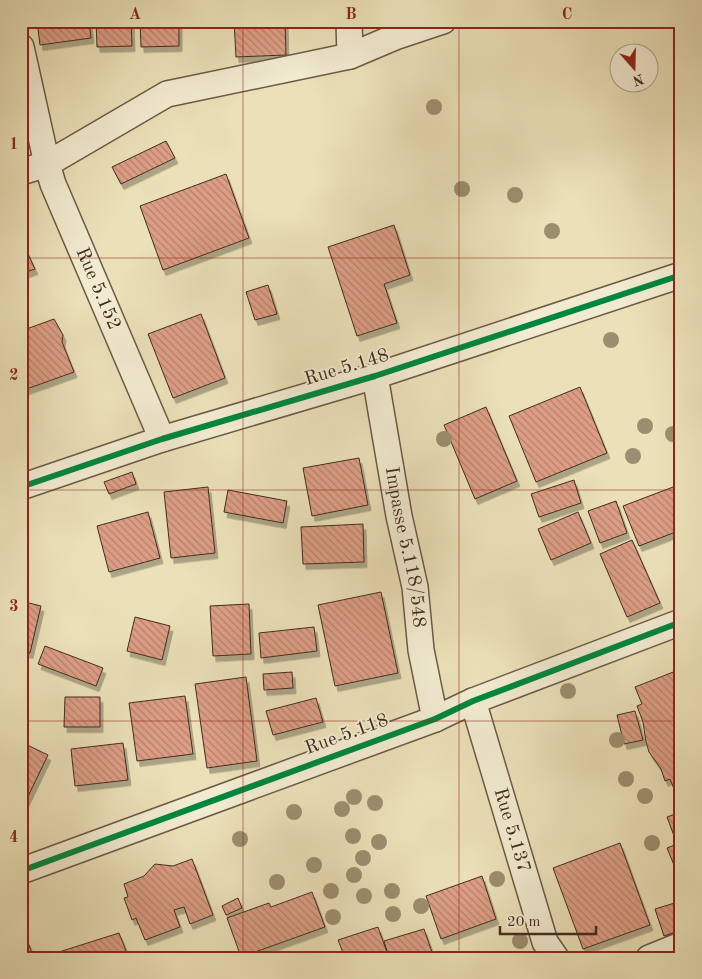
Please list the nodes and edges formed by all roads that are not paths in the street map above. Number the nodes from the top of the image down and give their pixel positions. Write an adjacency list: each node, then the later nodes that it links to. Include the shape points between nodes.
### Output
1 (349, 21): 4 (street)
2 (443, 21): 4 (street)
3 (21, 47): 5 (street, Rue 5.152)
4 (350, 56): 5 (street, via 168,94)
5 (47, 164): 6 (street); 9 (street, Rue 5.152)
6 (21, 172)
7 (681, 275): 8 (street, Rue 5.148)
8 (375, 376): 9 (street, Rue 5.148); 13 (street, Impasse 5.118/548, via 399,516 415,586 421,650)
9 (162, 438): 10 (street, Rue 5.148)
10 (21, 487)
11 (681, 622): 12 (street, Rue 5.118)
12 (473, 701): 13 (street, Rue 5.118); 16 (street, Rue 5.137, via 545,942)
13 (434, 719): 14 (street, Rue 5.118)
14 (21, 871)
15 (681, 944): 17 (street)
16 (556, 958)
17 (648, 958)

